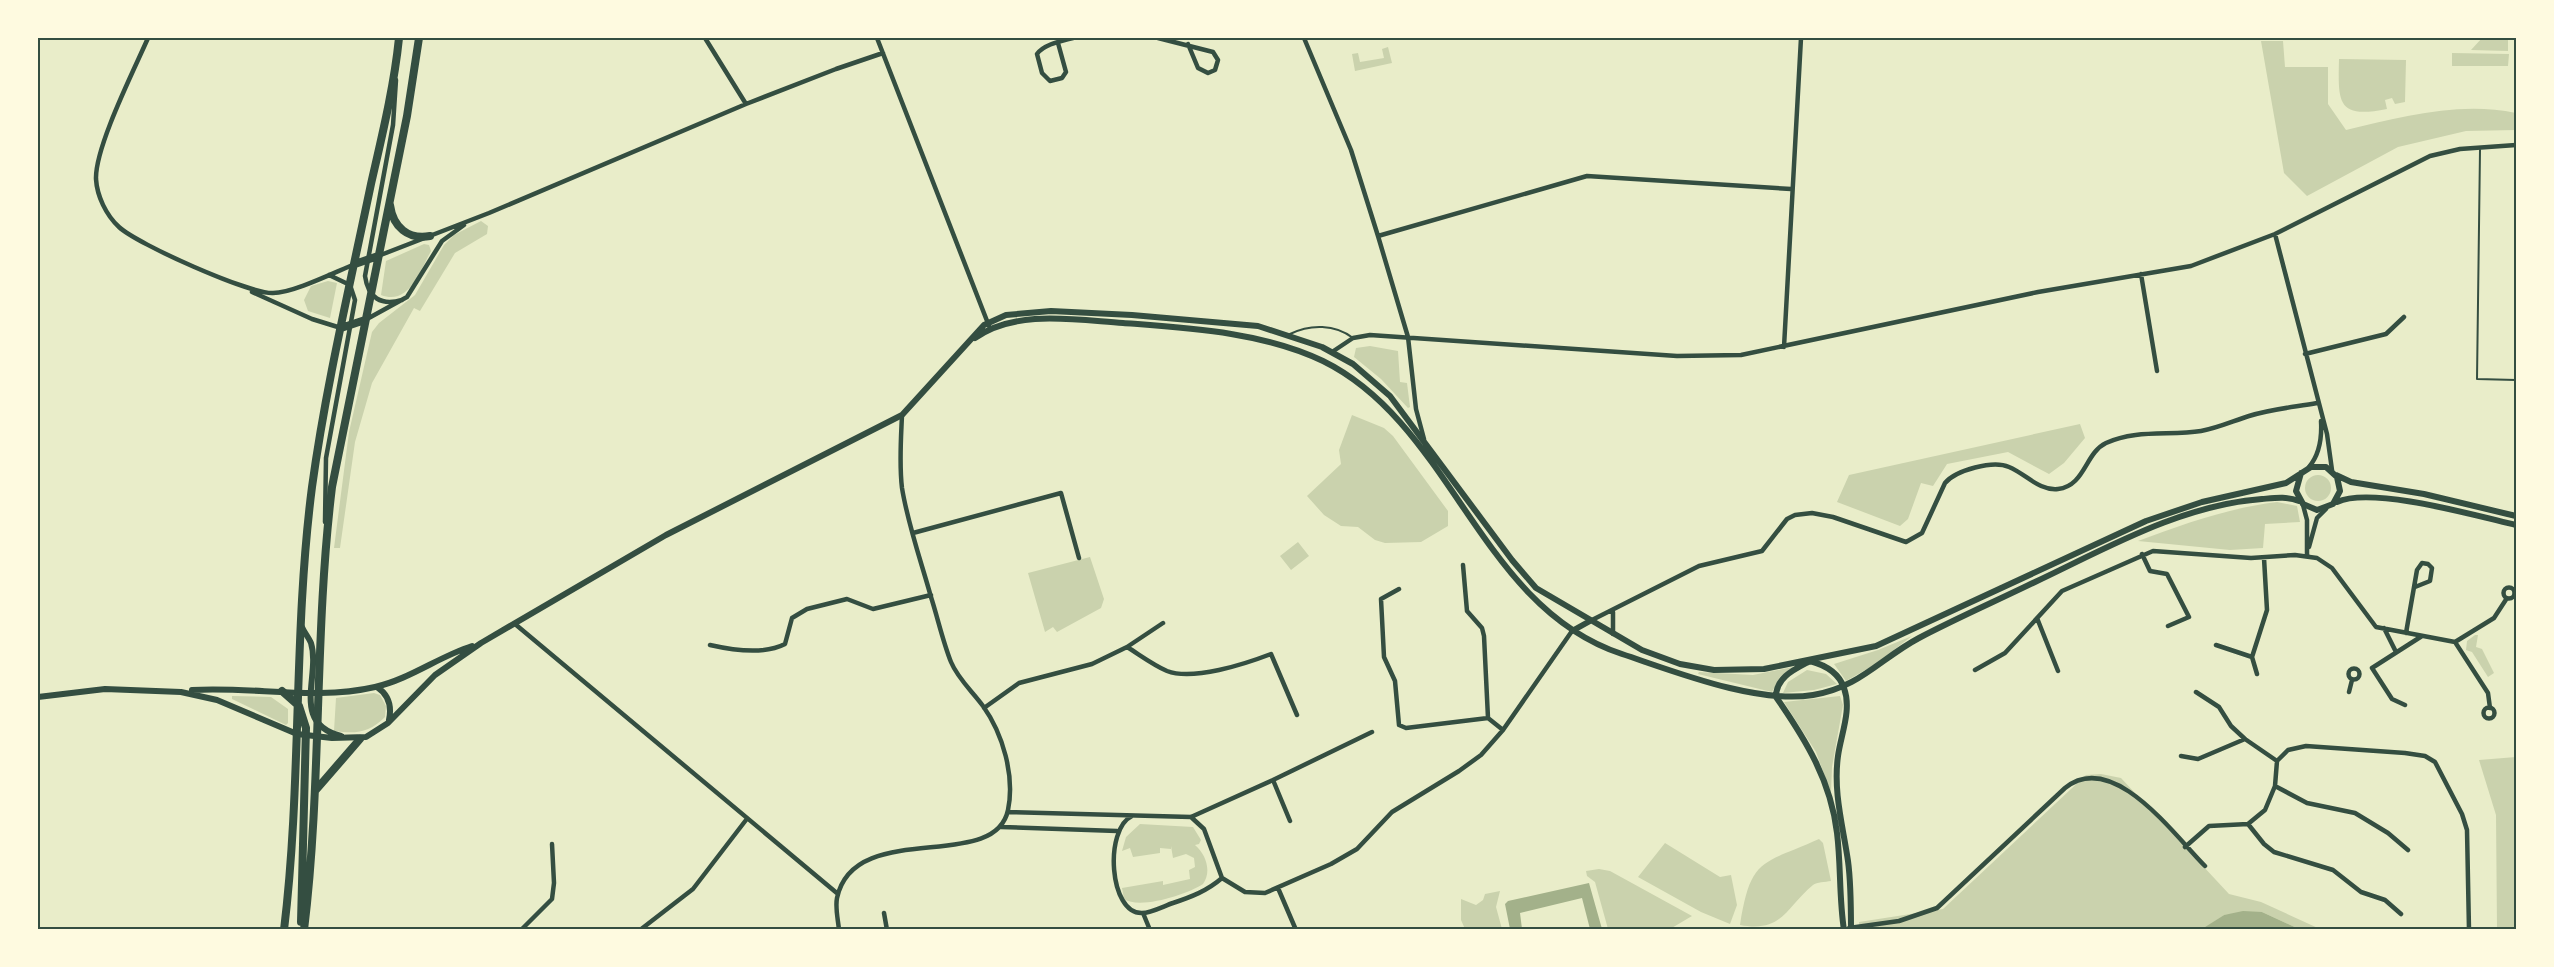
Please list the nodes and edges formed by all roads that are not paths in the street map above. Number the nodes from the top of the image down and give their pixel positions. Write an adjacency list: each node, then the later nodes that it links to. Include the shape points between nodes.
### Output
1 (148, 38): 28 (street, via 101,150 96,174 99,196 114,222 134,238)
2 (419, 38): 17 (main road)
3 (705, 38): 13 (street)
4 (877, 38): 12 (street)
5 (1073, 38): 10 (street)
6 (1158, 38): 11 (street)
7 (1304, 38): 21 (street, via 1351,150)
8 (1801, 38): 16 (street)
9 (398, 39): 23 (street, via 393,125); 24 (main road)
10 (1058, 43): 10 (street, via 1040,50 1036,56 1043,76 1050,81 1062,78 1066,72)
11 (1188, 44): 11 (street, via 1214,52 1218,60 1215,70 1208,73 1198,68)
12 (883, 53): 13 (street); 34 (street)
13 (746, 104): 18 (street)
14 (2517, 145): 15 (street)
15 (2480, 147): 19 (street, via 2415,162); 44 (lane, via 2477,379)
16 (1791, 189): 21 (street, via 1587,176); 39 (street)
17 (390, 199): 20 (main road, via 392,217 401,229 413,236); 22 (main road)
18 (478, 217): 20 (street); 30 (street, via 442,241 414,290)
19 (2275, 234): 25 (street, via 2209,261); 41 (street)
20 (430, 236): 22 (street)
21 (1378, 236): 37 (street)
22 (378, 256): 23 (main road); 29 (main road)
23 (368, 260): 24 (main road); 29 (street, via 365,276)
24 (355, 264): 26 (street); 27 (main road)
25 (2141, 274): 39 (street, via 1988,302); 43 (street)
26 (320, 277): 27 (street, via 332,275); 28 (street, via 278,293)
27 (351, 285): 33 (street, via 355,300); 35 (main road)
28 (245, 287): 35 (street, via 267,300)
29 (370, 293): 30 (street, via 384,302); 32 (main road)
30 (402, 300): 32 (street)
31 (2404, 317): 41 (street, via 2386,334)
32 (364, 320): 33 (main road); 57 (main road, via 335,466)
33 (351, 326): 35 (main road); 57 (street, via 326,458)
34 (989, 326): 36 (street, via 1016,314 1066,311 1244,324); 42 (street, via 1057,319 1183,327 1273,344); 46 (street, via 961,350)
35 (341, 328): 72 (main road, via 319,435 301,592)
36 (1290, 334): 38 (lane, via 1306,327 1341,329); 40 (street)
37 (1408, 337): 38 (street); 39 (street, via 1696,357); 48 (street, via 1416,409)
38 (1353, 338): 40 (street)
39 (1784, 347)
40 (1332, 352): 42 (street); 48 (street, via 1378,383)
41 (2305, 354): 45 (street)
42 (1325, 362): 75 (street, via 1367,390 1395,415 1516,579)
43 (2157, 371)
44 (2517, 380)
45 (2317, 403): 47 (street); 67 (street, via 2257,414 2203,431 2154,433 2113,441 2096,451 2072,484 2057,489 2042,487 2003,465 1966,470 1950,477 1922,533 1906,542 1833,517 1795,514 1762,551 1699,566)
46 (902, 415): 56 (street, via 902,486); 71 (street, via 666,535)
47 (2320, 416): 49 (street, via 2318,453); 50 (street)
48 (1425, 441): 69 (street, via 1526,578)
49 (2304, 471): 50 (street, via 2321,466); 51 (street, via 2296,487); 86 (street, via 2286,483 2202,501 2146,521 1894,639 1865,650)
50 (2334, 472): 52 (street, via 2340,488); 54 (street, via 2351,482)
51 (2302, 503): 53 (street, via 2314,510); 59 (street, via 2307,520); 94 (street, via 2287,498 2235,503 2145,531 1918,639)
52 (2333, 504): 53 (street); 55 (street, via 2350,498 2398,500)
53 (2326, 509): 59 (street, via 2317,518)
54 (2517, 516)
55 (2517, 525)
56 (913, 533): 60 (street, via 1061,493); 65 (street)
57 (325, 546): 100 (main road)
58 (2142, 554): 61 (street, via 2162,551); 68 (street, via 2062,591); 73 (street, via 2150,571 2167,574 2189,617)
59 (2307, 556): 61 (street); 74 (street, via 2332,568 2372,624)
60 (1079, 558)
61 (2264, 558): 85 (street, via 2267,610)
62 (1463, 565): 108 (street, via 1467,611 1485,636)
63 (2415, 587): 63 (street, via 2419,566 2428,564 2432,568 2430,581); 76 (street)
64 (1400, 590): 108 (street, via 1381,599 1384,657 1395,681 1399,725 1406,728)
65 (931, 595): 81 (street, via 876,609 851,599 807,609 791,620 785,644 774,648 733,650); 105 (street, via 951,663)
66 (2507, 598): 79 (street, via 2494,618)
67 (1613, 612): 69 (street); 77 (street)
68 (2037, 618): 88 (street, via 2005,653); 89 (street)
69 (1590, 621): 75 (street); 77 (street)
70 (1163, 623): 83 (street)
71 (514, 624): 80 (street); 126 (street)
72 (301, 626): 97 (main road); 100 (street, via 311,644)
73 (2168, 626)
74 (2384, 628): 76 (street); 84 (street)
75 (1572, 630): 102 (street, via 1625,655); 111 (street)
76 (2406, 633): 78 (street)
77 (1613, 634): 86 (street, via 1659,657 1714,670 1754,671)
78 (2422, 636): 79 (street); 84 (street)
79 (2455, 642): 106 (street, via 2488,693)
80 (481, 643): 93 (street); 110 (street, via 425,683)
81 (710, 645)
82 (2216, 645): 85 (street)
83 (1127, 647): 105 (street, via 1085,667 1019,683); 107 (street, via 1162,669 1182,674 1246,663 1271,654)
84 (2396, 652): 87 (street)
85 (2252, 657): 90 (street)
86 (1810, 661): 94 (street, via 1832,670); 102 (street, via 1784,678)
87 (2372, 668): 91 (street); 103 (street, via 2392,699)
88 (1975, 670)
89 (2058, 671)
90 (2257, 674)
91 (2360, 675): 92 (street); 92 (street, via 2358,670 2350,670)
92 (2352, 680): 99 (street)
93 (377, 687): 100 (street); 110 (street, via 388,697)
94 (1844, 687): 102 (street, via 1814,695); 142 (street, via 1846,713 1838,756 1837,793 1849,872)
95 (282, 691): 96 (street); 97 (street); 104 (main road)
96 (181, 692): 101 (street, via 105,689); 113 (street, via 217,700)
97 (299, 692): 100 (street); 104 (main road)
98 (2196, 692): 117 (street, via 2219,706)
99 (2349, 692)
100 (315, 693): 109 (main road)
101 (38, 697)
102 (1776, 697): 142 (street, via 1811,751 1831,798)
103 (2405, 705)
104 (299, 706): 113 (main road); 114 (main road)
105 (984, 708): 123 (street, via 996,730 1008,771)
106 (2490, 708)
107 (1297, 715)
108 (1488, 718): 111 (street)
109 (318, 723): 115 (main road); 116 (street, via 332,734)
110 (388, 723): 116 (street)
111 (1503, 730): 136 (street, via 1470,764 1392,812 1357,849)
112 (1372, 732): 120 (street)
113 (297, 734): 114 (street); 143 (main road)
114 (306, 735): 115 (street); 144 (main road, via 300,898)
115 (317, 737): 116 (street); 122 (main road)
116 (360, 739): 122 (main road)
117 (2245, 739): 118 (street, via 2198,759); 119 (street)
118 (2181, 756)
119 (2277, 761): 121 (street); 150 (street, via 2288,750 2307,746 2405,753 2435,762 2468,830)
120 (1273, 780): 125 (street); 127 (street)
121 (2275, 786): 128 (street, via 2265,810); 133 (street, via 2307,803 2361,815)
122 (315, 791): 144 (main road)
123 (1008, 812): 124 (street); 129 (street)
124 (1132, 816): 125 (street); 130 (street)
125 (1191, 817): 135 (street, via 1204,829)
126 (746, 820): 137 (street); 145 (street, via 693,889)
127 (1290, 821)
128 (2248, 824): 132 (street, via 2210,826); 140 (street, via 2274,852 2333,870)
129 (1001, 827): 130 (street); 137 (street, via 972,840 869,859 851,872)
130 (1117, 831): 139 (street, via 1117,888 1125,904)
131 (552, 844): 141 (street, via 552,899)
132 (2185, 847): 134 (street); 142 (street, via 2127,788 2104,779 2081,780 2065,788 1937,908 1916,917)
133 (2408, 850)
134 (2205, 866)
135 (1222, 878): 136 (street, via 1252,894); 139 (street, via 1198,894)
136 (1278, 888): 149 (street)
137 (838, 894): 146 (street)
138 (884, 913): 147 (street)
139 (1143, 914): 148 (street)
140 (2402, 914)
141 (519, 929)
142 (1847, 929)
143 (284, 930)
144 (303, 930)
145 (640, 930)
146 (839, 930)
147 (887, 930)
148 (1150, 930)
149 (1296, 930)
150 (2469, 930)

